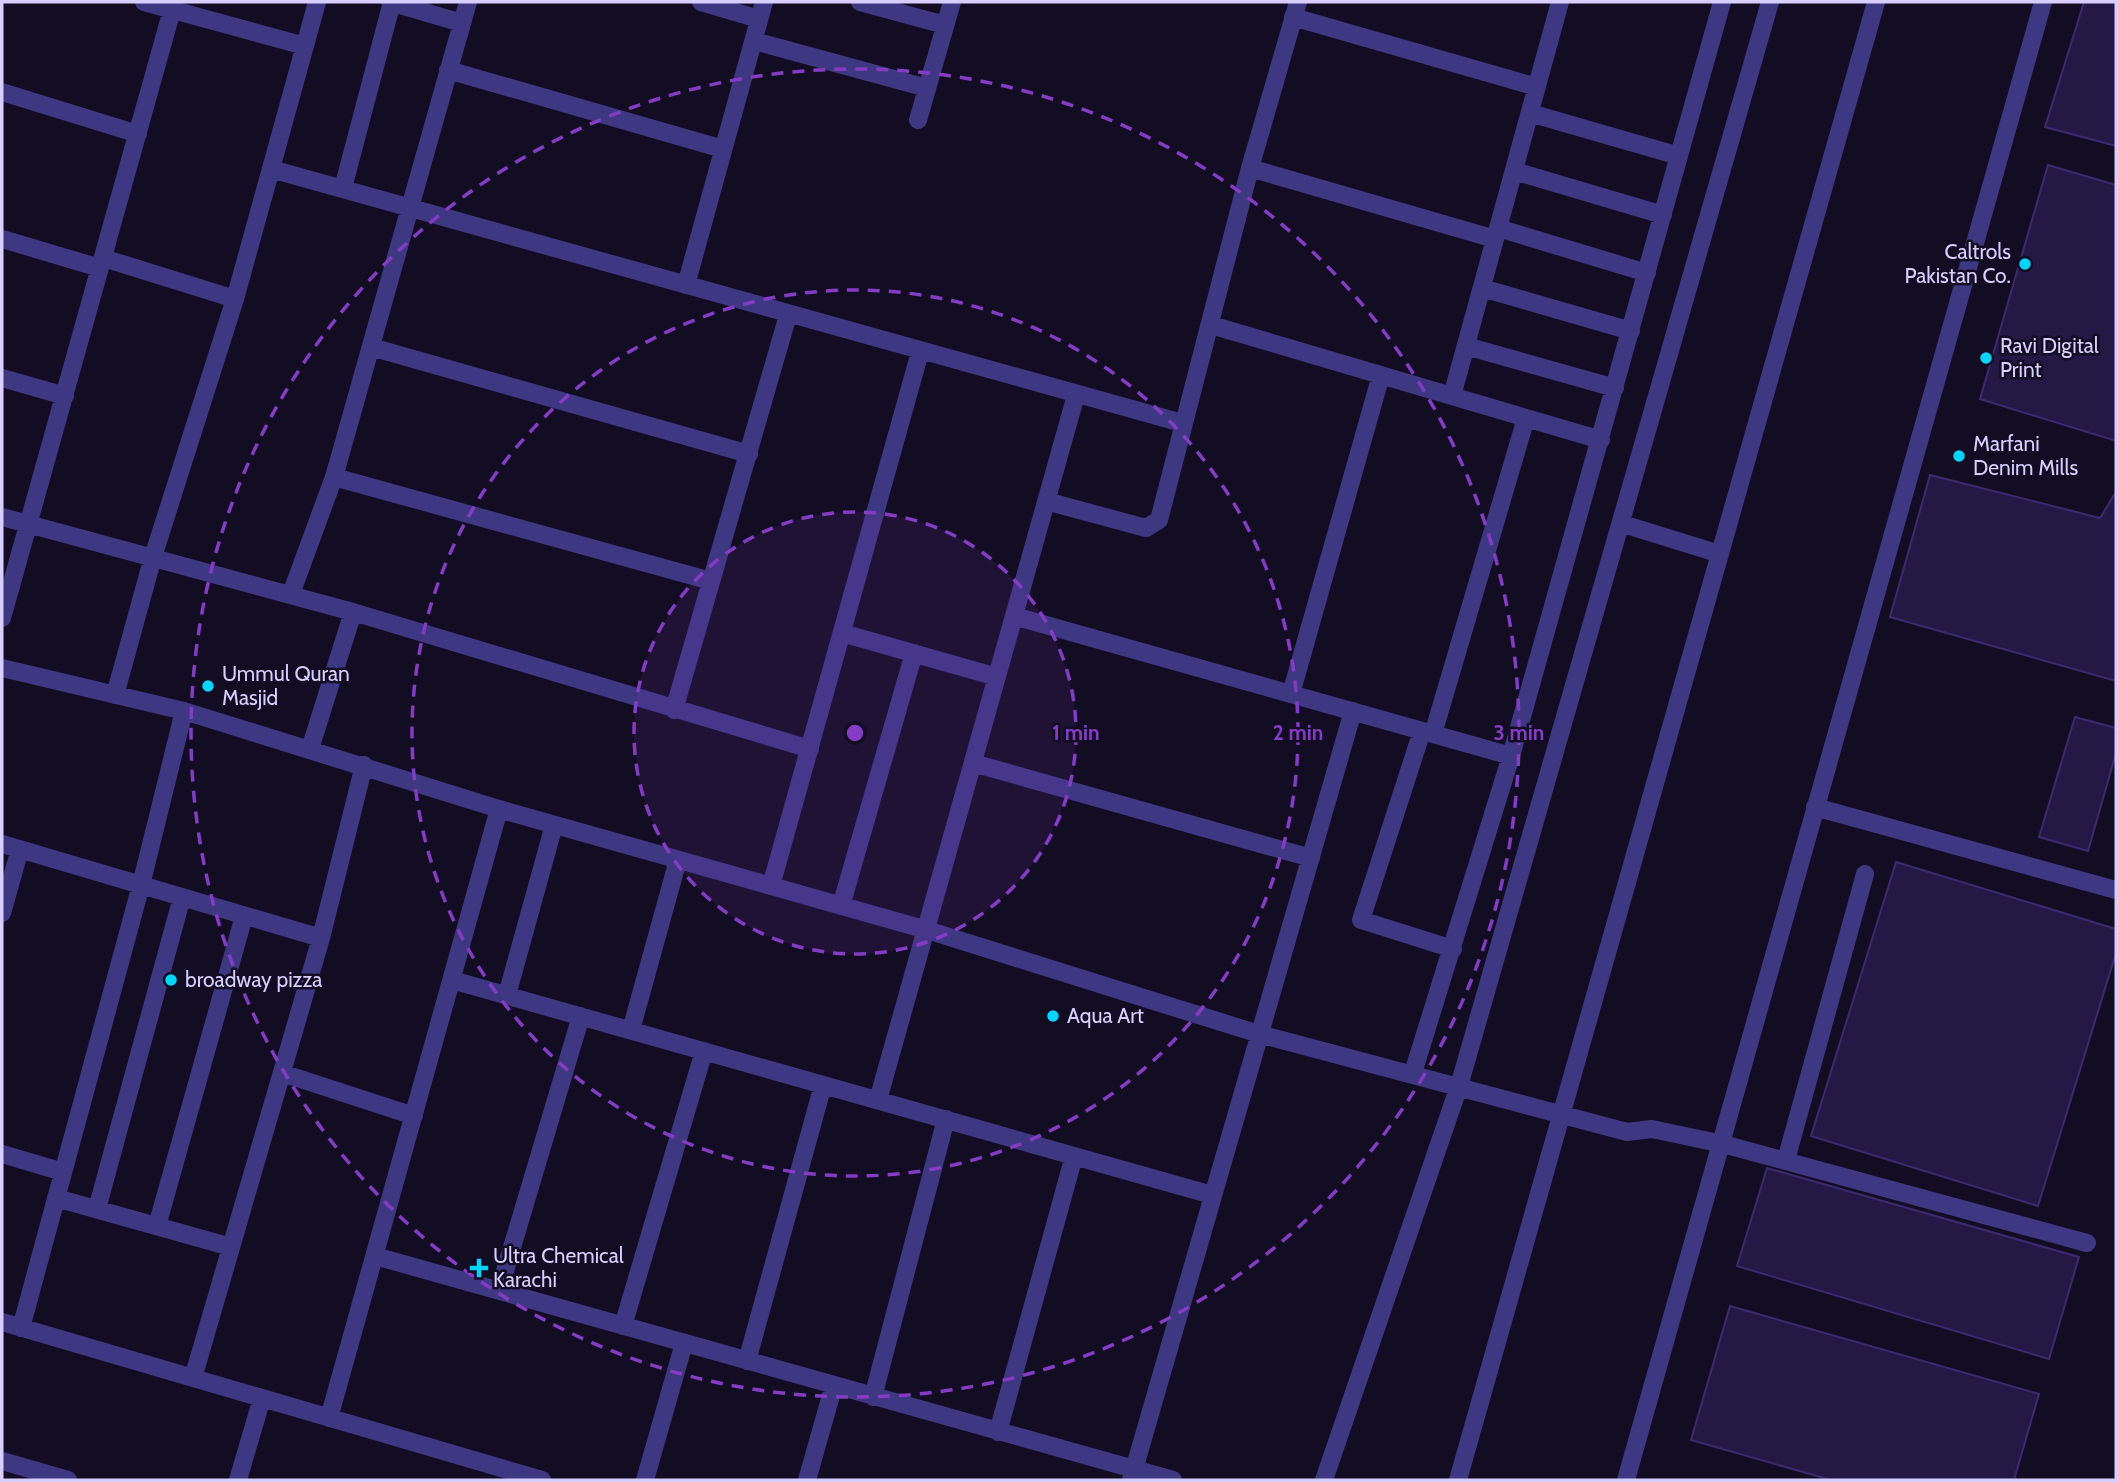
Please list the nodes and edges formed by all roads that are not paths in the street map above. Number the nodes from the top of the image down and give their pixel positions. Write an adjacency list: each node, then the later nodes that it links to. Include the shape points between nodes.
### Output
1 (144, 2): 14 (street)
2 (317, 2): 19 (street)
3 (391, 2): 16 (street); 32 (street)
4 (468, 2): 16 (street)
5 (701, 2): 15 (street)
6 (860, 2): 17 (street)
7 (952, 2): 17 (street)
8 (1560, 2): 21 (street)
9 (1722, 2): 28 (street)
10 (1770, 2): 61 (street)
11 (1876, 2): 63 (street)
12 (2043, 2): 85 (street)
13 (1295, 9): 21 (street); 29 (street)
14 (172, 10): 19 (street); 26 (street)
15 (762, 10): 18 (street)
16 (462, 23): 20 (street)
17 (945, 25): 22 (street)
18 (754, 40): 22 (street); 27 (street)
19 (304, 46): 30 (street)
20 (448, 70): 27 (street); 33 (street)
21 (1537, 87): 24 (street)
22 (927, 88): 25 (street)
23 (2, 92): 26 (street)
24 (1530, 113): 28 (street); 31 (street)
25 (918, 120)
26 (138, 134): 37 (street)
27 (723, 149): 39 (street)
28 (1679, 156): 34 (street)
29 (1251, 168): 35 (street); 43 (street)
30 (271, 169): 32 (street); 41 (street)
31 (1514, 172): 34 (street); 35 (street)
32 (342, 188): 33 (street)
33 (410, 206): 39 (street); 46 (street)
34 (1663, 215): 38 (street)
35 (1496, 234): 38 (street); 40 (street)
36 (2, 239): 37 (street)
37 (102, 263): 41 (street); 52 (street)
38 (1647, 273): 44 (street)
39 (686, 285): 42 (street)
40 (1482, 288): 44 (street); 45 (street)
41 (235, 299): 64 (street)
42 (789, 315): 47 (street); 57 (street)
43 (1211, 325): 48 (street); 55 (street)
44 (1631, 331): 50 (street)
45 (1466, 346): 50 (street); 53 (street)
46 (371, 347): 57 (street); 58 (street)
47 (920, 352): 51 (street); 70 (street)
48 (1381, 375): 53 (street); 74 (street)
49 (2, 378): 52 (street)
50 (1615, 388): 56 (street)
51 (1076, 395): 55 (street); 59 (street)
52 (65, 396): 62 (street)
53 (1452, 396): 54 (street)
54 (1526, 418): 56 (street); 79 (street)
55 (1182, 423): 59 (street, via 1159,520 1153,525 1146,528)
56 (1601, 440): 82 (street)
57 (748, 454): 65 (street)
58 (334, 477): 65 (street); 66 (street)
59 (1046, 501): 68 (street)
60 (2, 517): 62 (street)
61 (1622, 524): 63 (street); 112 (street)
62 (29, 525): 64 (street); 69 (street)
63 (1720, 554): 114 (street)
64 (153, 557): 66 (street); 75 (street)
65 (711, 580): 76 (street)
66 (291, 594): 67 (street)
67 (353, 612): 76 (street); 80 (street)
68 (1014, 616): 73 (street); 74 (street)
69 (2, 618)
70 (842, 633): 71 (street); 81 (street)
71 (914, 653): 73 (street); 97 (street)
72 (2, 668): 75 (street)
73 (997, 677): 83 (street)
74 (1291, 694): 78 (street)
75 (115, 695): 77 (street)
76 (674, 710): 81 (street)
77 (184, 711): 80 (street); 93 (street)
78 (1353, 711): 79 (street); 90 (street)
79 (1427, 732): 82 (street); 102 (street, via 1361,920)
80 (310, 749): 84 (street)
81 (810, 749): 94 (street)
82 (1511, 756): 102 (street)
83 (973, 763): 90 (street); 100 (street)
84 (364, 765): 86 (street); 101 (street)
85 (1815, 807): 95 (street); 117 (street)
86 (499, 809): 87 (street); 103 (street)
87 (554, 825): 91 (street); 104 (street)
88 (2, 844): 89 (street)
89 (20, 849): 93 (street); 98 (street)
90 (1311, 858): 107 (street)
91 (678, 860): 94 (street); 106 (street)
92 (1866, 874): 120 (street)
93 (141, 885): 96 (street); 121 (street)
94 (771, 886): 97 (street)
95 (2116, 890)
96 (182, 897): 99 (street); 124 (street)
97 (841, 906): 100 (street)
98 (2, 913)
99 (244, 916): 101 (street); 125 (street)
100 (927, 930): 107 (street); 113 (street)
101 (321, 938): 109 (street)
102 (1453, 949): 110 (street)
103 (452, 980): 104 (street); 115 (street)
104 (508, 995): 105 (street)
105 (580, 1016): 106 (street); 129 (street)
106 (631, 1030): 108 (street)
107 (1259, 1034): 110 (street); 122 (street)
108 (704, 1051): 111 (street); 131 (street)
109 (282, 1073): 115 (street); 127 (street)
110 (1413, 1073): 112 (street)
111 (823, 1085): 113 (street); 134 (street)
112 (1459, 1086): 114 (street); 149 (street)
113 (878, 1100): 116 (street)
114 (1560, 1114): 117 (street, via 1627,1132 1652,1129); 150 (street)
115 (414, 1116): 128 (street)
116 (946, 1119): 119 (street); 137 (street)
117 (1723, 1144): 120 (street); 151 (street)
118 (2, 1154): 121 (street)
119 (1074, 1156): 122 (street); 140 (street)
120 (1786, 1160): 126 (street)
121 (63, 1172): 123 (street)
122 (1212, 1195): 142 (street)
123 (56, 1198): 124 (street); 132 (street)
124 (97, 1209): 125 (street)
125 (157, 1226): 127 (street)
126 (2087, 1243)
127 (231, 1247): 135 (street)
128 (375, 1256): 129 (street); 139 (street)
129 (499, 1291): 131 (street)
130 (2, 1322): 132 (street)
131 (624, 1326): 133 (street)
132 (21, 1328): 135 (street)
133 (684, 1343): 134 (street); 146 (street)
134 (747, 1361): 136 (street)
135 (193, 1378): 138 (street)
136 (834, 1385): 137 (street); 147 (street)
137 (873, 1396): 140 (street)
138 (262, 1398): 139 (street); 144 (street)
139 (329, 1418): 145 (street)
140 (998, 1432): 142 (street)
141 (2, 1461): 143 (street)
142 (1133, 1475): 148 (street)
143 (68, 1480)
144 (238, 1480)
145 (542, 1480)
146 (645, 1480)
147 (807, 1480)
148 (1173, 1480)
149 (1324, 1480)
150 (1458, 1480)
151 (1626, 1480)

